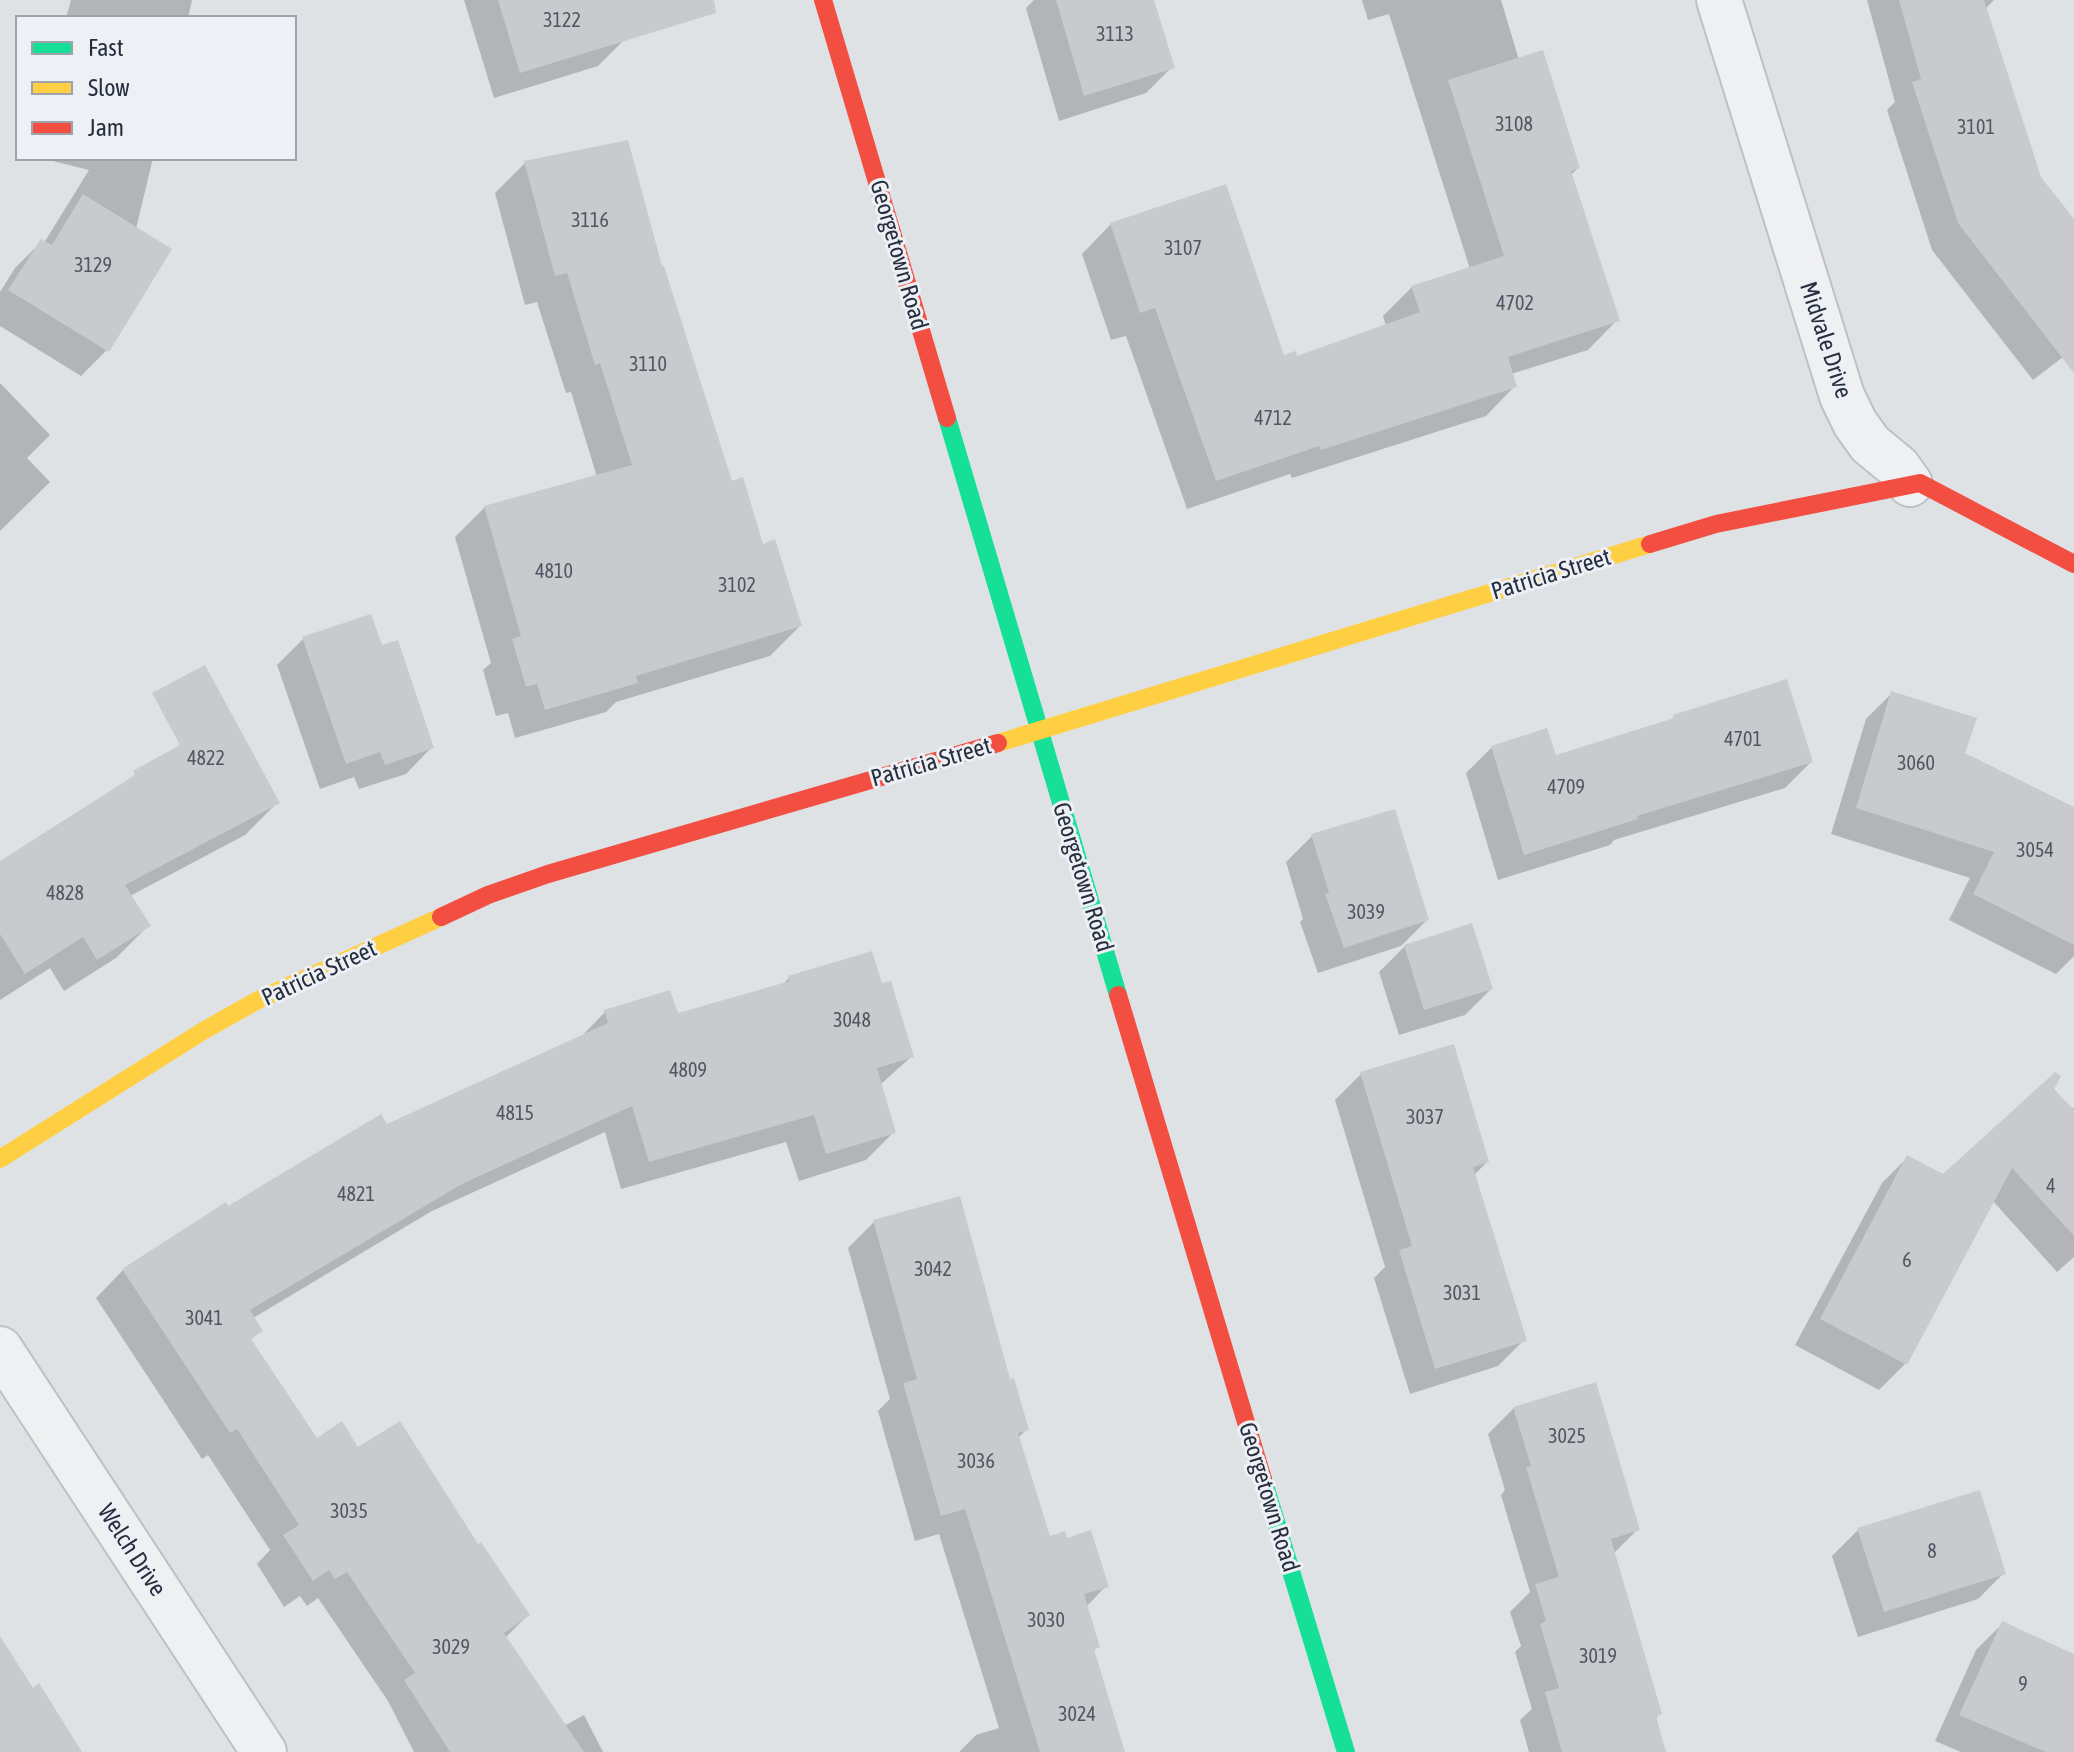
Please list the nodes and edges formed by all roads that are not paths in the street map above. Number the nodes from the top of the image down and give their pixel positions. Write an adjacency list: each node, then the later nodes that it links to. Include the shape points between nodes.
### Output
1 (823, 0): 5 (street, Georgetown Road)
2 (1719, 0): 3 (street, Midvale Drive, via 1842,396 1870,444)
3 (1910, 484): 4 (street, Midvale Drive, via 1920,483); 5 (street, Patricia Street, via 1716,524)
4 (2074, 564)
5 (1039, 731): 6 (street, Patricia Street, via 488,895 258,1000); 9 (street, Georgetown Road)
6 (0, 1159)
7 (0, 1349): 8 (street, Welch Drive)
8 (264, 1752)
9 (1346, 1752)

